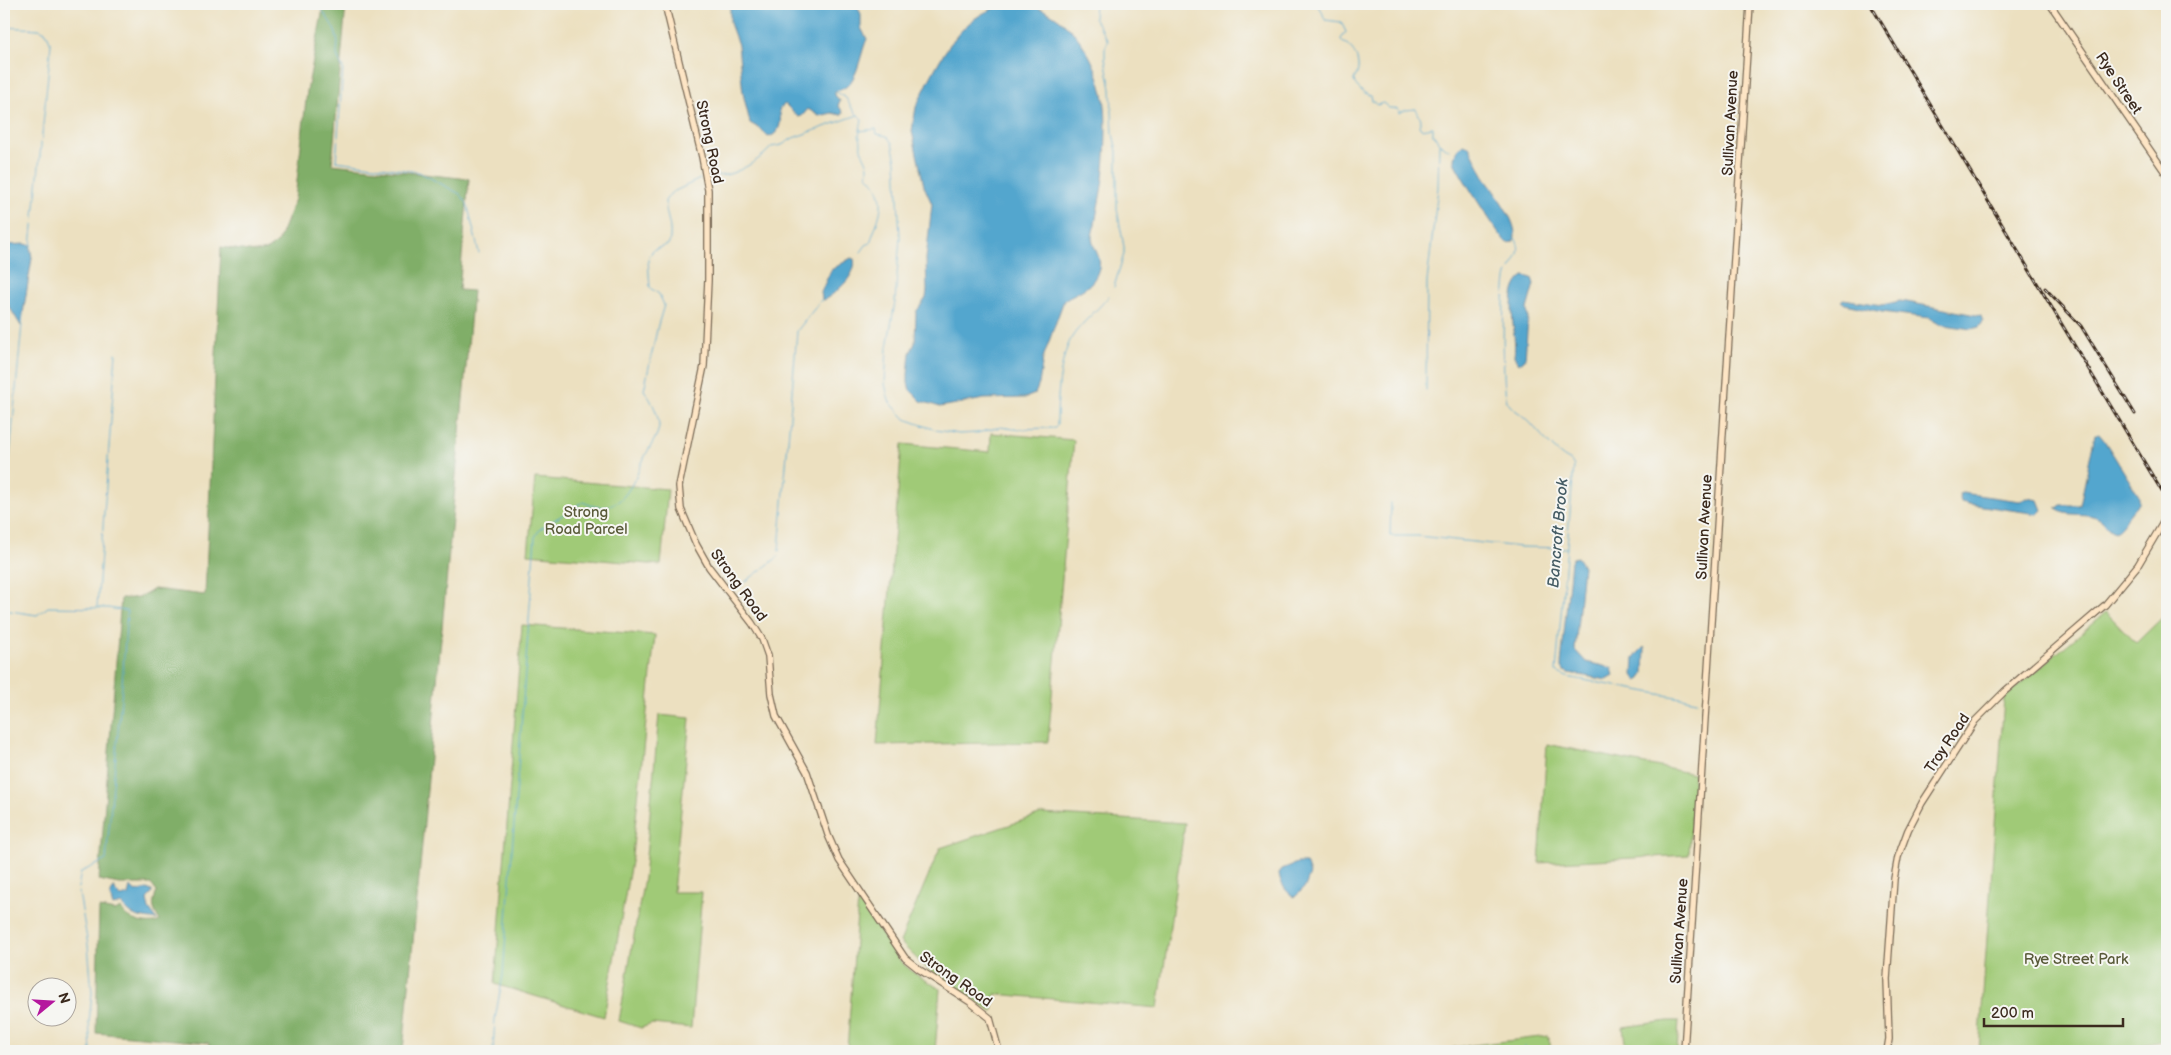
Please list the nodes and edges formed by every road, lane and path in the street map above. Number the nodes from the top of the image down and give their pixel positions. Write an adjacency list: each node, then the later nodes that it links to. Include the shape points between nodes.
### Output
1 (665, 4): 6 (street, Strong Road, via 708,190 705,353 680,486 681,509 709,567 762,639 768,656 776,716 807,772 828,836 845,872 905,958 990,1018)
2 (1750, 4): 7 (street, Sullivan Avenue)
3 (2050, 4): 4 (street, Rye Street)
4 (2167, 175)
5 (2167, 516): 8 (street, Troy Road, via 2138,565 2105,605 2005,691 1975,722 1911,823 1898,857 1894,879)
6 (999, 1051)
7 (1684, 1051)
8 (1886, 1051)

